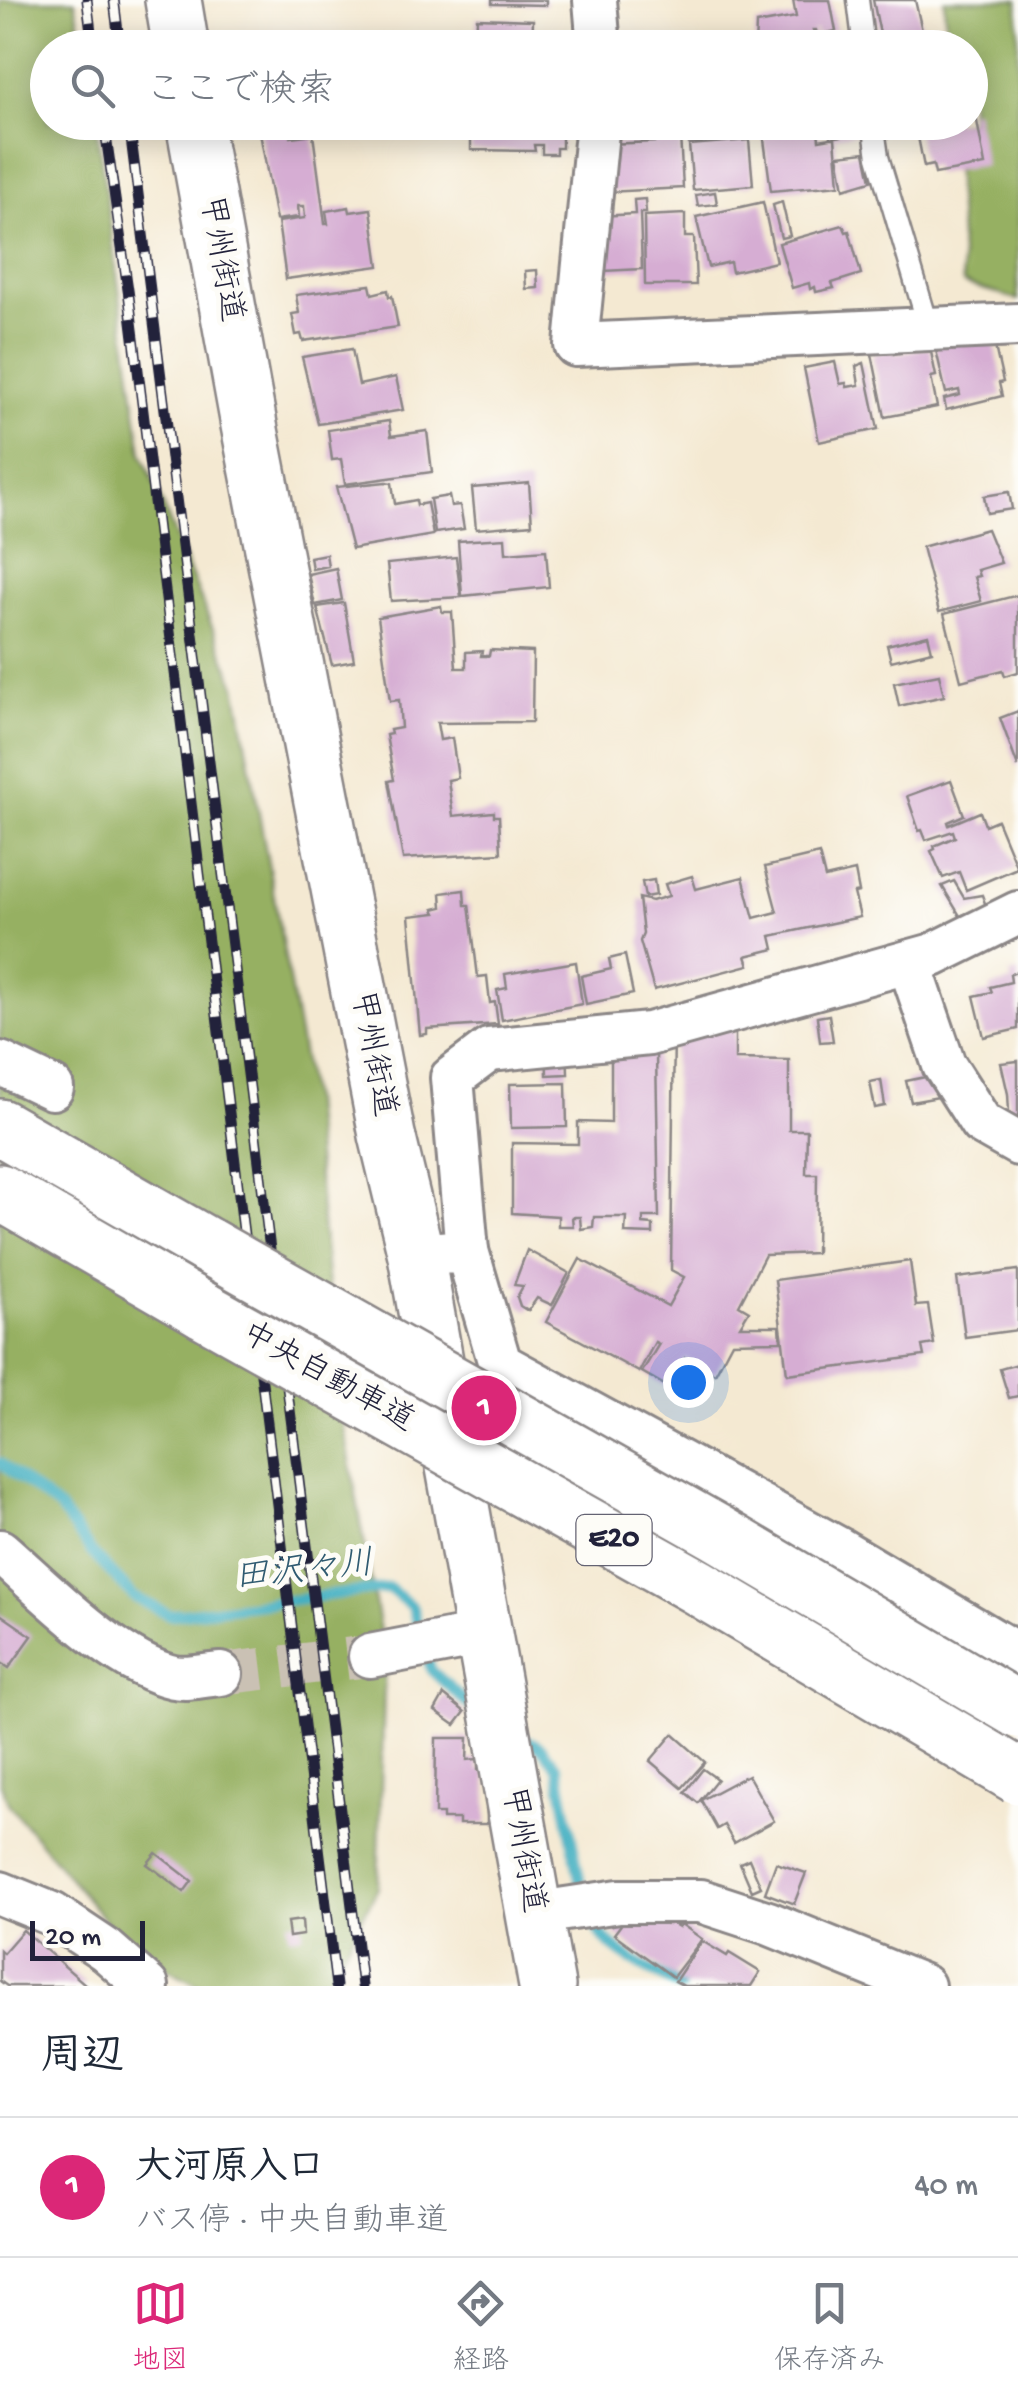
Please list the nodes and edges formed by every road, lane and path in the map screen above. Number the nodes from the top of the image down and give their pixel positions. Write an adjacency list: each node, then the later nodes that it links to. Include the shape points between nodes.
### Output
1 (172, 0): 4 (main road)
2 (596, 0): 5 (street)
3 (858, 0): 6 (lane)
4 (178, 30)
5 (597, 30)
6 (862, 30)
7 (197, 140): 19 (main road, 甲州街道, via 383,1116)
8 (596, 140): 11 (street, via 576,345)
9 (876, 140): 11 (lane)
10 (1018, 325): 11 (street)
11 (929, 328)
12 (1018, 914): 13 (street)
13 (909, 962): 17 (street, via 944,1064 981,1122); 19 (street, via 649,1034 489,1050 452,1078)
14 (0, 1063): 15 (street)
15 (52, 1088)
16 (0, 1127): 25 (main road, 中央自動車道 / E20, bridge)
17 (1018, 1144)
18 (0, 1192): 26 (main road, 中央自動車道 / E20, bridge)
19 (442, 1253): 21 (main road, 甲州街道); 22 (street, via 500,1364 839,1548)
20 (0, 1552): 24 (street, via 105,1641 153,1670 179,1678)
21 (484, 1634): 23 (street); 28 (main road, 甲州街道)
22 (1018, 1655)
23 (370, 1656)
24 (220, 1674)
25 (1018, 1710)
26 (1018, 1776)
27 (0, 1893): 30 (street, via 52,1914)
28 (532, 1914): 29 (street, via 619,1901 701,1901 768,1923); 31 (main road, 甲州街道)
29 (860, 1974): 32 (street)
30 (146, 1986)
31 (547, 1986)
32 (924, 1986)

